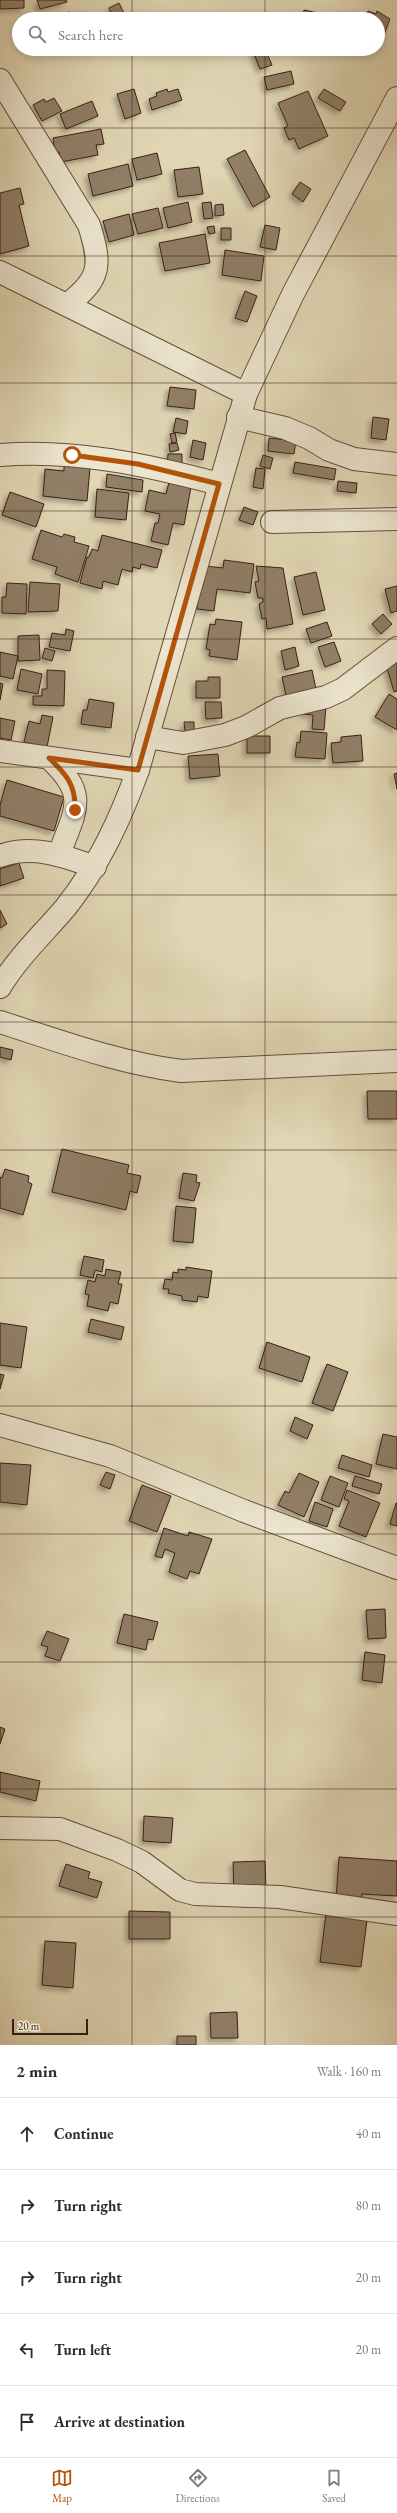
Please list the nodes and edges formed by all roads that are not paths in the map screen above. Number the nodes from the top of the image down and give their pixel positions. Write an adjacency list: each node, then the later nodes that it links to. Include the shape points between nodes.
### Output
1 (0, 80): 4 (street, via 89,225 97,250 96,274 84,292)
2 (397, 98): 5 (street, via 293,294)
3 (0, 272): 4 (street)
4 (68, 304): 5 (street)
5 (246, 394): 6 (street)
6 (238, 417): 8 (street, via 285,428 329,450 354,459); 9 (street)
7 (0, 455): 9 (street, via 72,455 138,464)
8 (397, 464)
9 (219, 484): 13 (street)
10 (395, 521): 11 (street)
11 (272, 522)
12 (397, 648): 13 (street, via 343,689 326,697 280,708 246,727 225,735 183,743)
13 (147, 737): 16 (street)
14 (0, 751): 15 (street)
15 (49, 758): 16 (street); 17 (street, via 66,774 76,796 75,810)
16 (138, 770): 19 (street, via 121,818)
17 (58, 854): 18 (street, via 33,850); 19 (street)
18 (0, 856)
19 (95, 867): 20 (street, via 66,907)
20 (0, 985)
21 (0, 1022): 22 (street, via 156,1068 181,1071)
22 (397, 1061)
23 (0, 1425): 24 (street, via 110,1456 244,1512)
24 (397, 1568)
25 (0, 1828): 26 (street, via 60,1829 142,1862 180,1890 195,1894 280,1897)
26 (397, 1914)

